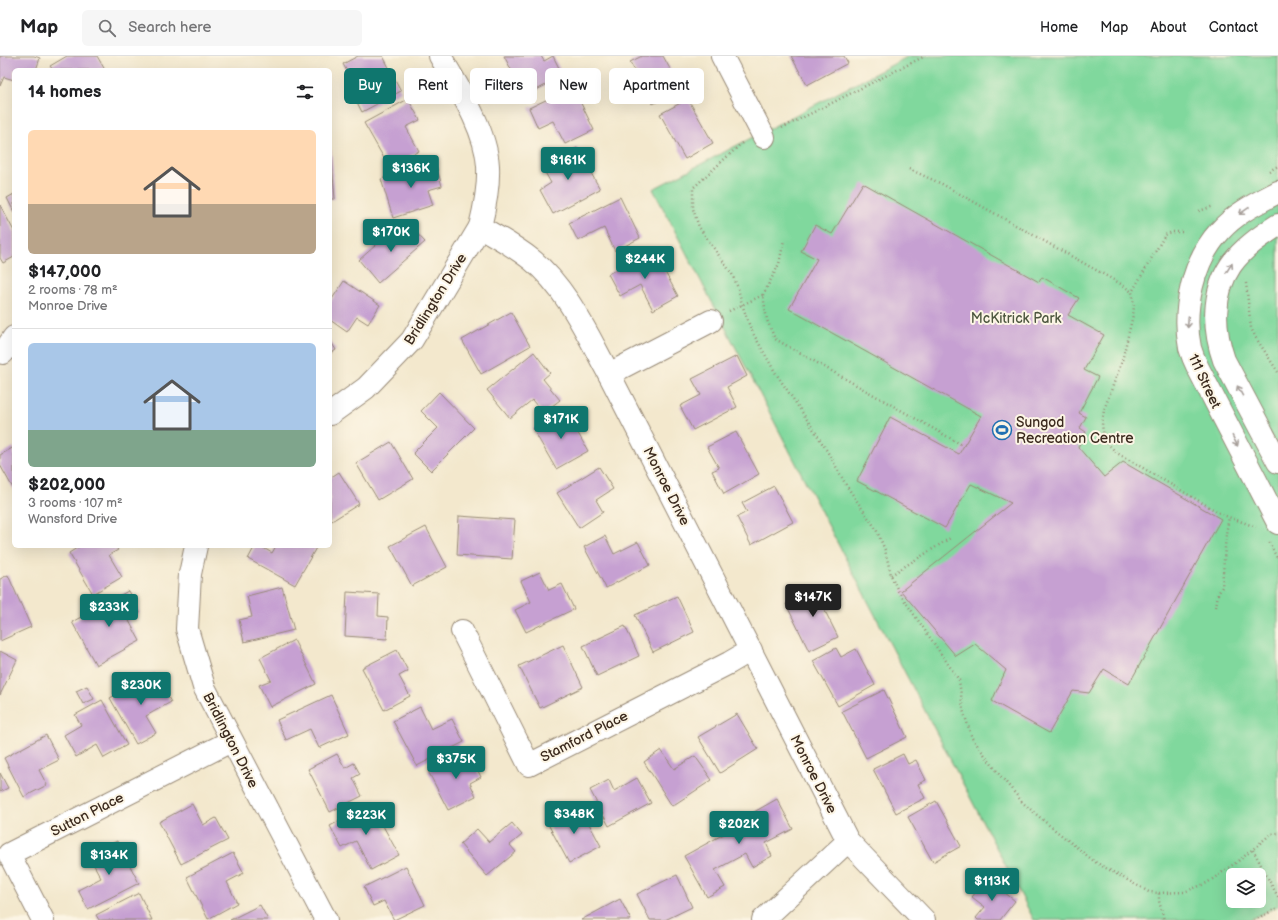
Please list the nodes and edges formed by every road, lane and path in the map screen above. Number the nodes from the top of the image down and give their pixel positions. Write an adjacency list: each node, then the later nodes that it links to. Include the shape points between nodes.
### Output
1 (440, 56): 9 (street, via 461,92 481,135 488,165 487,197)
2 (722, 56): 3 (street)
3 (764, 137)
4 (909, 170): 14 (path, via 942,184)
5 (1278, 192): 24 (street, 111 Street, one-way to 24, via 1232,220 1204,252 1188,305 1187,329 1190,350)
6 (1220, 203): 7 (path)
7 (1199, 211)
8 (1278, 225): 22 (street, 111 Street, one-way to 8, via 1224,360 1215,315 1222,284 1232,264 1252,243)
9 (480, 227): 19 (street, Monroe Drive, via 533,260 553,280 575,313); 20 (street, Bridlington Drive, via 412,340 366,388)
10 (1182, 232): 14 (path, via 1165,235)
11 (784, 240): 15 (path, via 779,264)
12 (732, 274): 16 (path)
13 (1245, 278): 18 (path, via 1252,328)
14 (1132, 292): 23 (path, via 1133,315 1122,361 1104,410 1104,437 1117,453)
15 (763, 295): 16 (path); 21 (path, via 767,320 776,339)
16 (742, 304): 17 (path); 28 (path, via 749,324 775,372 876,529 885,550)
17 (711, 321): 19 (street)
18 (1278, 372)
19 (609, 374): 31 (street, Monroe Drive)
20 (332, 413)
21 (964, 446)
22 (1278, 462)
23 (1229, 517): 24 (path); 29 (path, via 1222,587)
24 (1269, 531): 27 (path)
25 (952, 537): 28 (path)
26 (196, 548): 32 (street, Bridlington Drive, via 190,574 187,629 204,687)
27 (1278, 560)
28 (891, 575): 36 (path, via 898,591 959,680 963,710 972,738 1023,803 1095,862 1149,892)
29 (1216, 607)
30 (462, 631): 31 (street, Stamford Place, via 529,764)
31 (751, 650): 34 (street, Monroe Drive)
32 (231, 741): 39 (street, Sutton Place, via 9,854); 40 (street, Bridlington Drive)
33 (1278, 833): 35 (path, via 1271,834)
34 (848, 841): 41 (street); 42 (street, Monroe Drive)
35 (1252, 850): 36 (path, via 1207,883 1184,892); 37 (path)
36 (1159, 893): 43 (path)
37 (1278, 898)
38 (1278, 908): 44 (path)
39 (43, 920)
40 (326, 920)
41 (763, 920)
42 (924, 920)
43 (1164, 920)
44 (1254, 920)

